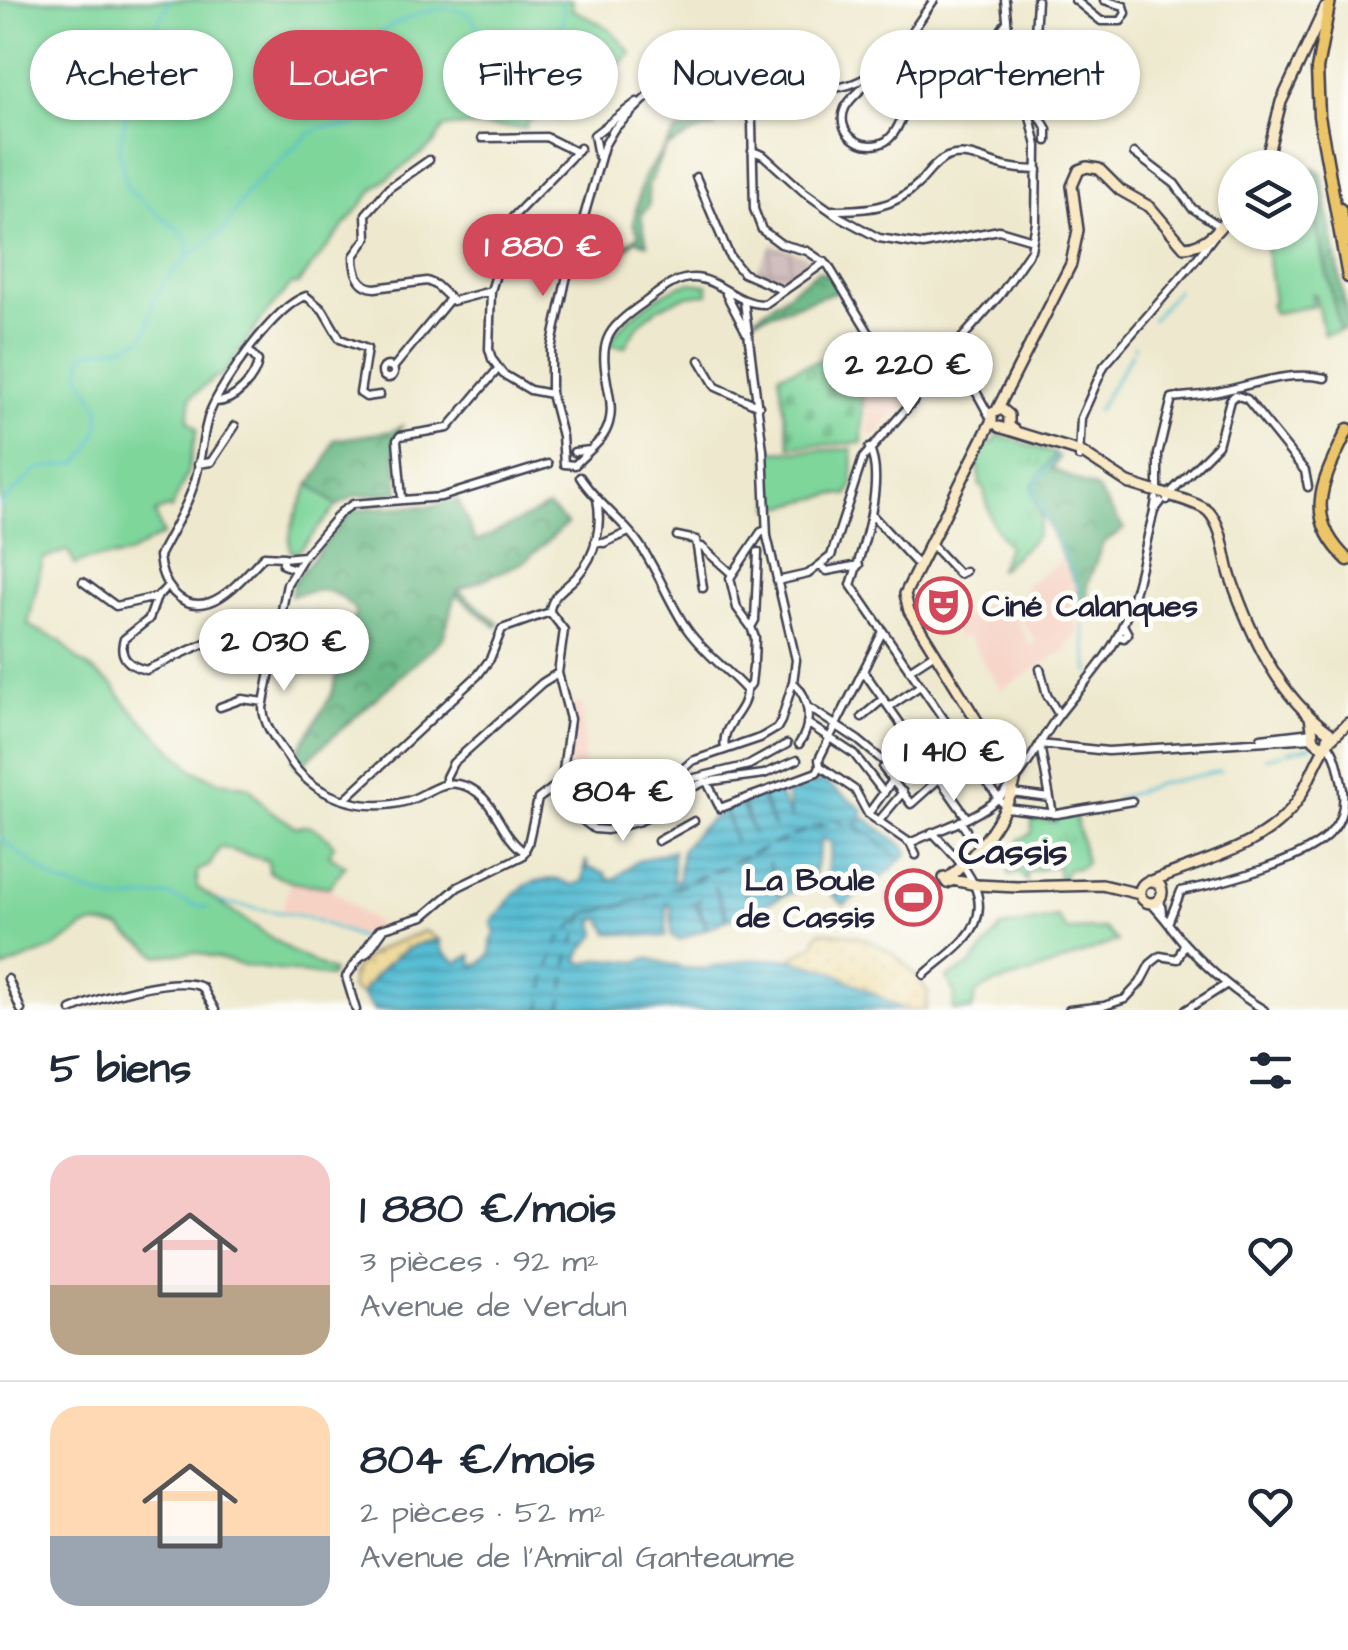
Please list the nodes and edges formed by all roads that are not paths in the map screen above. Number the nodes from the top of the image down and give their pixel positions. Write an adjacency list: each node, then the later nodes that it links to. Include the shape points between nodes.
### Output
1 (937, 0): 12 (street, via 889,60); 12 (street, via 891,63)
2 (1005, 0): 7 (street)
3 (1037, 0): 10 (street)
4 (1075, 0): 5 (street, via 1102,22 1122,21 1124,6)
5 (1104, 0)
6 (1330, 0): 28 (street, via 1281,102); 34 (main road, via 1317,69)
7 (1007, 23): 8 (street); 9 (street)
8 (1003, 30)
9 (1008, 30)
10 (1035, 30)
11 (840, 88): 12 (street)
12 (853, 88): 13 (street); 16 (street)
13 (840, 90)
14 (840, 95): 16 (street)
15 (638, 103): 22 (street)
16 (846, 104): 19 (street, via 850,137 866,145 884,142)
17 (638, 107): 24 (street)
18 (749, 120): 29 (street)
19 (899, 120)
20 (1033, 120): 33 (street)
21 (1040, 120): 25 (street)
22 (598, 133): 24 (street); 26 (street); 27 (street)
23 (482, 138): 27 (street, via 546,137)
24 (607, 141): 26 (street); 32 (street)
25 (1047, 141)
26 (596, 144): 27 (street); 32 (street)
27 (578, 150): 47 (street, via 513,217)
28 (1270, 150)
29 (752, 151): 36 (street); 43 (street, via 754,209 762,230)
30 (1134, 153): 37 (street)
31 (429, 160): 49 (street, via 376,200 354,262 367,288 427,282)
32 (597, 162): 63 (street, via 551,349)
33 (1038, 170): 36 (street, via 957,155 938,162 891,204); 40 (street)
34 (1328, 170): 41 (main road); 45 (main road)
35 (696, 177): 48 (street, via 730,257 743,273)
36 (832, 210): 40 (street, via 899,244 936,244 988,230)
37 (1218, 226)
38 (1218, 229): 42 (street, via 1200,245)
39 (1218, 230): 44 (street)
40 (1033, 240): 57 (street, via 1024,264)
41 (1348, 242)
42 (1184, 247): 44 (street, via 1190,256); 67 (street, via 1150,207 1098,169 1078,170 1072,264)
43 (822, 260): 48 (street); 61 (street, via 889,366)
44 (1186, 270): 73 (street, via 1094,382 1081,418)
45 (1348, 278)
46 (723, 290): 50 (street); 52 (street); 74 (street, via 702,279 680,280 609,332 603,361 611,415 606,432 592,449)
47 (491, 291): 49 (street); 56 (street, via 489,348)
48 (784, 291): 51 (street)
49 (449, 300): 55 (street)
50 (744, 300): 51 (street); 52 (street)
51 (765, 304): 52 (street)
52 (744, 319): 66 (street)
53 (249, 351): 64 (street, via 272,321 306,296 324,310 340,340 367,349 360,393); 65 (street); 65 (street, via 258,369 233,398)
54 (700, 360): 66 (street, via 716,387)
55 (393, 368)
56 (498, 369): 63 (street, via 533,392); 78 (street, via 448,428 400,436)
57 (931, 372): 59 (street); 61 (street)
58 (1325, 378): 62 (street, via 1286,376)
59 (938, 385): 60 (street); 61 (street)
60 (967, 385): 61 (street); 67 (street)
61 (920, 387): 72 (street)
62 (1234, 392): 76 (street, via 1305,471); 79 (street, via 1218,446); 79 (street, via 1172,398 1158,454)
63 (551, 394): 74 (street)
64 (380, 395)
65 (216, 402): 75 (street)
66 (758, 406): 81 (street)
67 (995, 417): 68 (street); 68 (street, via 1008,413); 71 (street); 85 (street)
68 (1009, 421): 71 (street)
69 (235, 426): 75 (street, via 211,462)
70 (1348, 429): 88 (main road, via 1319,509)
71 (1020, 433): 73 (street)
72 (869, 448): 80 (street); 92 (street, via 831,556)
73 (1080, 454): 79 (street)
74 (570, 459): 77 (street); 78 (street, via 441,497)
75 (198, 464): 99 (street, via 159,559)
76 (1308, 486)
77 (597, 498): 82 (street); 84 (street)
78 (402, 499): 89 (street, via 348,506)
79 (1163, 500): 119 (street, via 1118,635); 124 (street, via 1202,506 1214,520 1261,653)
80 (871, 515): 90 (street); 91 (street)
81 (766, 530): 95 (street); 98 (street)
82 (629, 532): 84 (street); 113 (street, via 684,626)
83 (677, 536): 86 (street, via 695,539)
84 (595, 542): 102 (street)
85 (929, 542): 91 (street); 94 (street, via 958,574)
86 (697, 546): 95 (street); 100 (street)
87 (758, 552): 103 (street)
88 (1348, 560)
89 (290, 563): 99 (street, via 267,554 209,602 186,602); 115 (street)
90 (859, 565): 93 (street); 96 (street)
91 (918, 565): 106 (street, via 905,594)
92 (820, 566): 93 (street); 98 (street)
93 (838, 569): 96 (street)
94 (966, 570)
95 (731, 574): 103 (street, via 733,598)
96 (852, 580): 104 (street)
97 (82, 582): 101 (street, via 116,606)
98 (777, 582): 111 (street, via 796,660)
99 (168, 586): 101 (street)
100 (704, 588)
101 (157, 598): 105 (street, via 148,619 122,643 134,668 161,665)
102 (550, 612): 110 (street, via 564,630); 150 (street, via 502,628 478,675)
103 (751, 627): 113 (street, via 754,663)
104 (882, 632): 107 (street); 109 (street)
105 (226, 634)
106 (935, 653): 107 (street); 126 (street)
107 (909, 670): 112 (street)
108 (1040, 670): 119 (street)
109 (864, 672): 114 (street); 123 (street)
110 (558, 673): 136 (street, via 570,720); 140 (street, via 453,763)
111 (793, 682): 117 (street); 131 (street, via 776,728)
112 (920, 686): 118 (street); 132 (street)
113 (746, 690): 131 (street, via 724,734)
114 (883, 699): 118 (street); 120 (street)
115 (264, 702): 116 (street, via 242,699); 150 (street, via 268,726 297,774)
116 (220, 707)
117 (808, 707): 122 (street); 123 (street)
118 (889, 707): 137 (street)
119 (1059, 715): 130 (street)
120 (862, 717)
121 (1348, 722): 124 (street); 127 (street)
122 (807, 723): 125 (street); 129 (street)
123 (836, 726): 125 (street); 138 (street)
124 (1318, 734): 127 (street); 130 (street, via 1108,751); 133 (street)
125 (830, 738): 135 (street); 146 (street, via 854,754)
126 (986, 738): 132 (street); 139 (street)
127 (1328, 741): 133 (street); 171 (street, via 1345,799 1330,834 1284,861 1180,891)
128 (787, 744): 141 (street, via 748,765)
129 (799, 744)
130 (1040, 744): 139 (street); 149 (street)
131 (725, 748): 141 (street, via 692,760)
132 (966, 754): 137 (street); 148 (street)
133 (1320, 754): 165 (street, via 1296,802 1274,826)
134 (797, 760): 142 (street)
135 (820, 766): 142 (street, via 720,808); 153 (street, via 855,790)
136 (562, 777): 143 (street); 144 (street)
137 (938, 777): 145 (street, via 911,804); 155 (street)
138 (893, 780): 145 (street); 146 (street)
139 (1015, 782): 147 (street); 148 (street)
140 (446, 784): 150 (street, via 396,803); 162 (street, via 483,798 513,845)
141 (677, 784): 142 (street, via 687,790); 144 (street, via 657,813 600,831 586,825)
142 (708, 784)
143 (551, 789): 144 (street); 162 (street, via 538,798)
144 (564, 791)
145 (903, 792): 157 (street)
146 (884, 793): 153 (street)
147 (1012, 793): 149 (street); 152 (street)
148 (998, 798): 152 (street); 155 (street)
149 (1050, 798): 154 (street)
150 (344, 800)
151 (1132, 801): 154 (street)
152 (1006, 808): 154 (street); 164 (street)
153 (868, 814): 157 (street)
154 (1053, 814)
155 (964, 820): 158 (street); 159 (street)
156 (694, 821): 160 (street)
157 (878, 822): 161 (street)
158 (966, 830)
159 (932, 832): 161 (street); 164 (street)
160 (658, 841)
161 (910, 843): 163 (street)
162 (525, 852): 179 (street, via 458,887 424,916 377,932 346,977)
163 (916, 855)
164 (963, 865): 167 (street); 167 (street, via 952,878)
165 (1179, 872): 166 (street); 168 (street)
166 (1152, 881): 168 (street); 169 (street, via 1142,886)
167 (977, 885): 169 (street, via 1106,885); 173 (street, via 977,915 964,940)
168 (1161, 893): 169 (street); 170 (street)
169 (1144, 898): 170 (street)
170 (1162, 914): 171 (street)
171 (1169, 921): 172 (street)
172 (1184, 944): 175 (street); 180 (street, via 1178,959 1160,956 1150,964 1125,998)
173 (924, 975)
174 (8, 980): 176 (street)
175 (1226, 984): 181 (street); 182 (street)
176 (21, 1010)
177 (71, 1010): 178 (street, via 174,983 202,987)
178 (214, 1010)
179 (356, 1010)
180 (1069, 1010)
181 (1186, 1010)
182 (1264, 1010)

